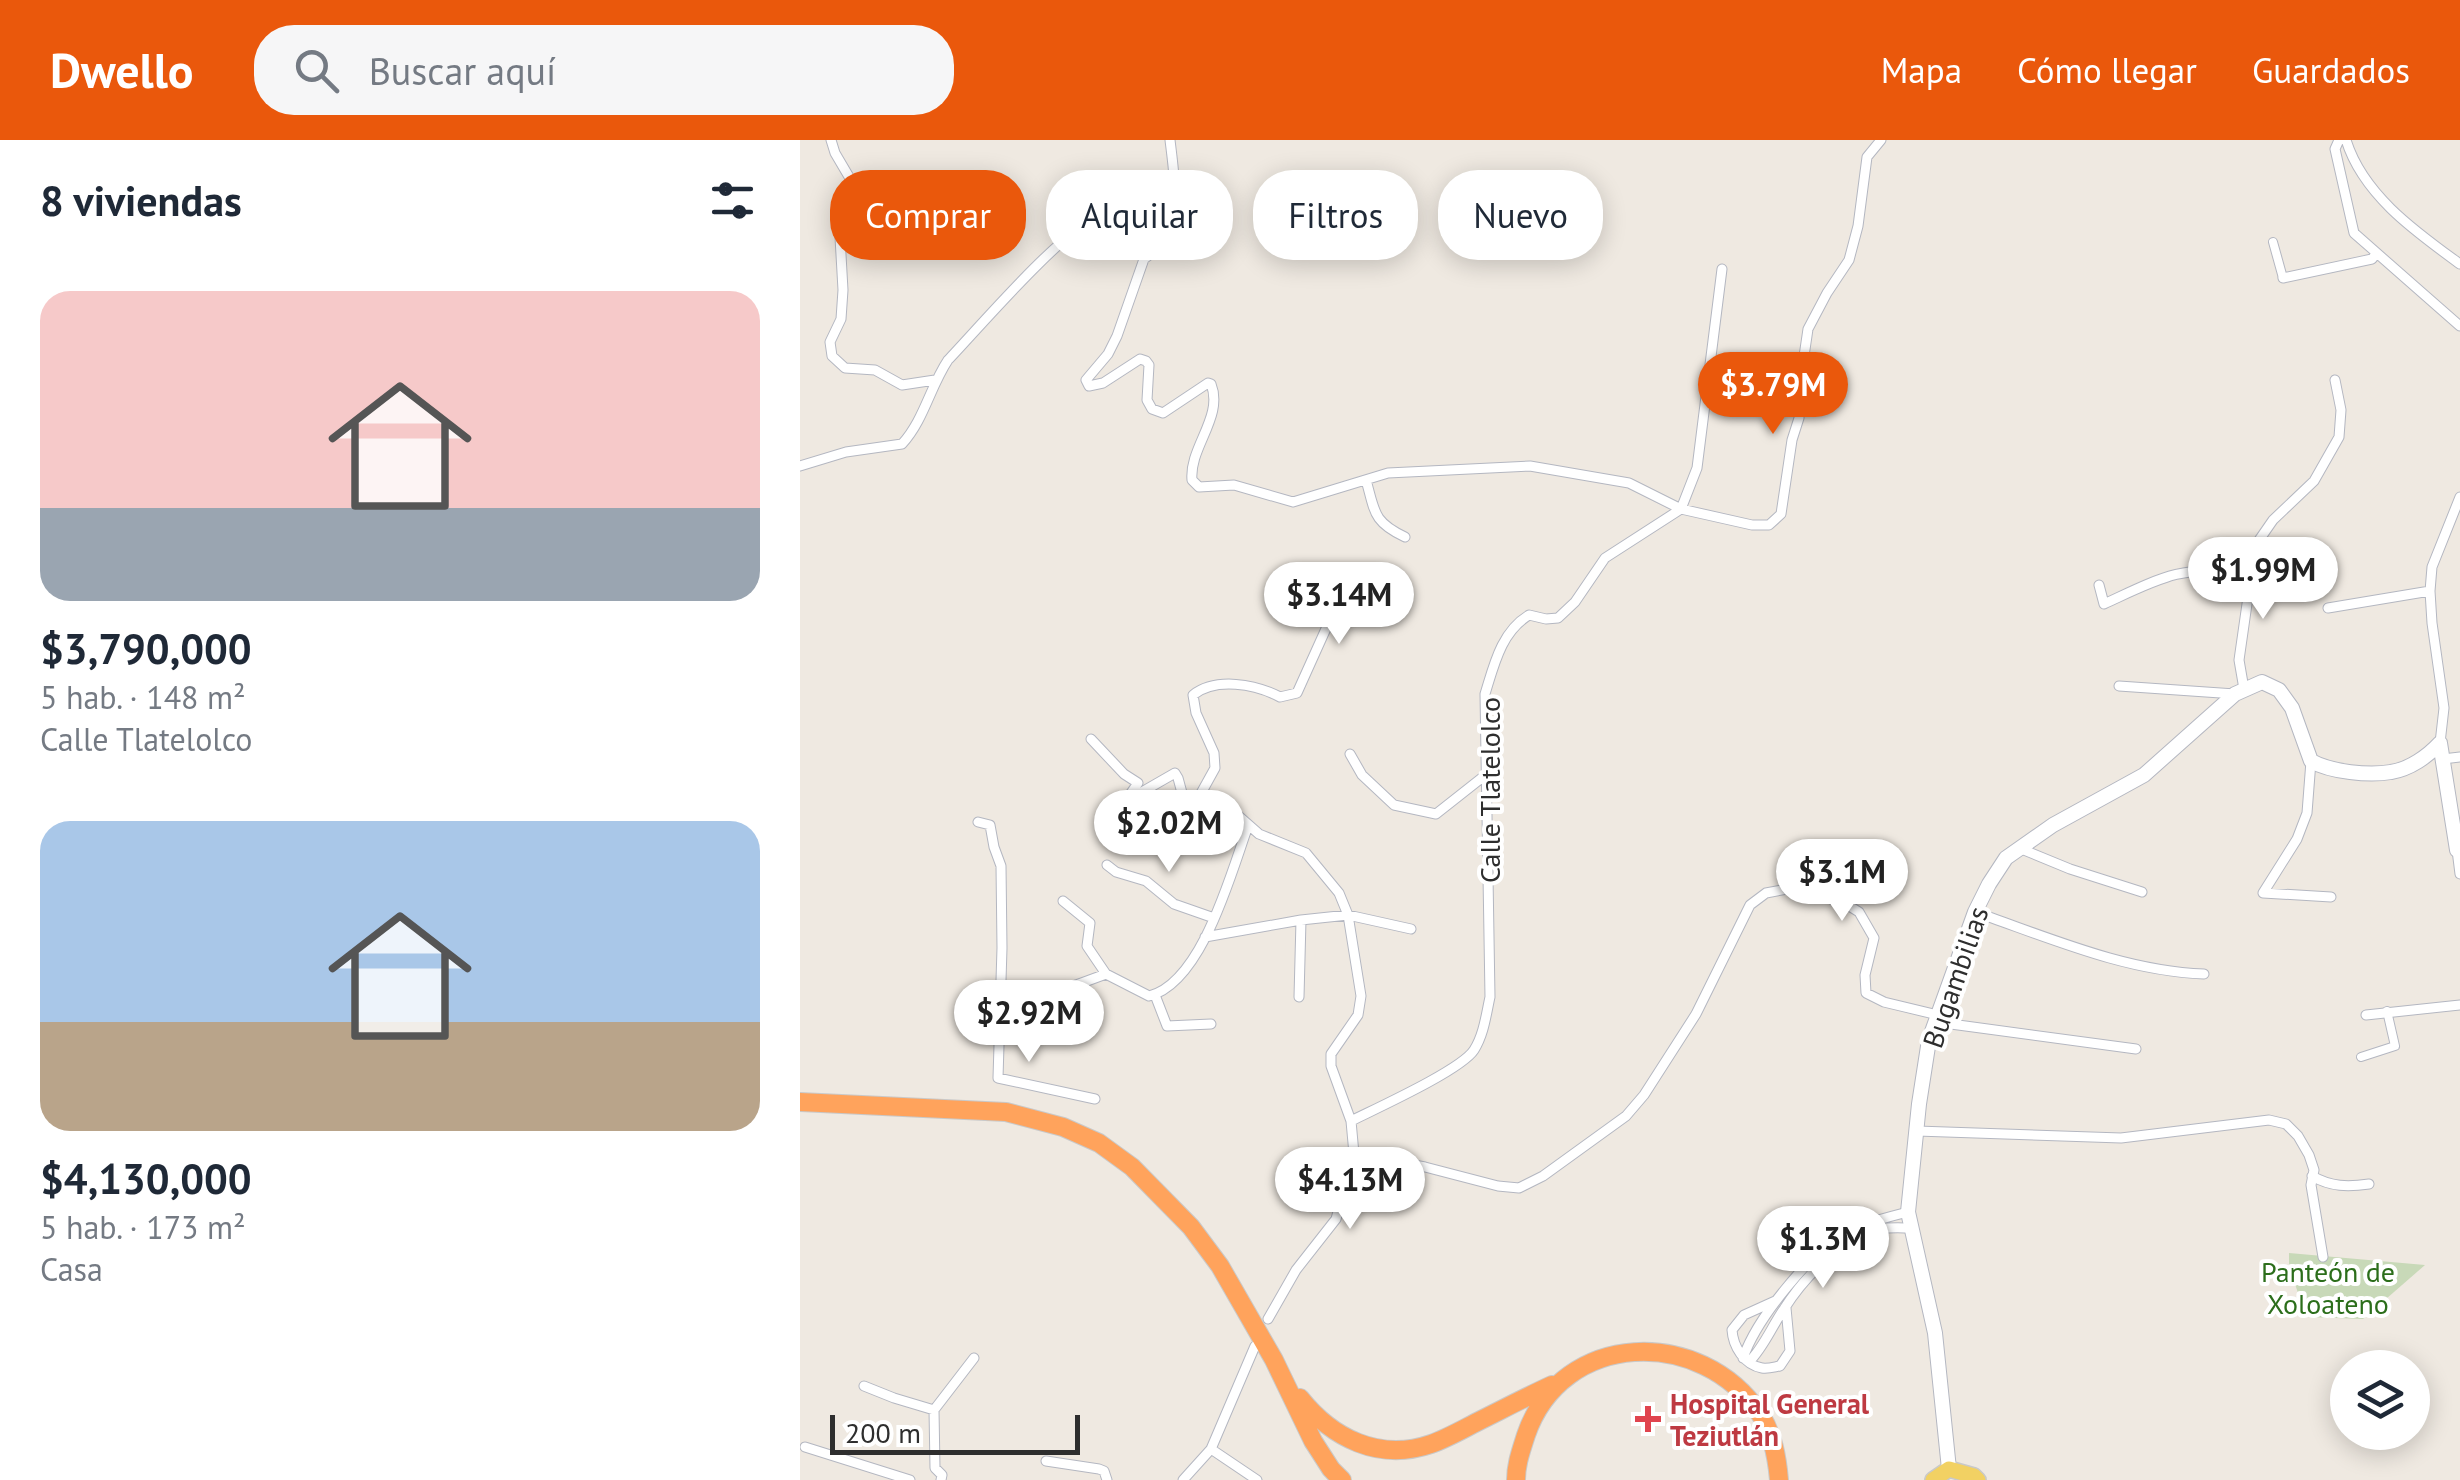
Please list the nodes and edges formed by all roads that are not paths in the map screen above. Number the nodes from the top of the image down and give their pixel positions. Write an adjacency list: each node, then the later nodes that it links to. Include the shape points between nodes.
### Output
1 (831, 140): 14 (street, via 856,187 840,236 841,319 830,342 832,356 845,368 876,370 902,385)
2 (1170, 140): 5 (street)
3 (1881, 140): 19 (street, via 1867,157 1849,260 1808,329 1781,514 1769,524 1752,525)
4 (2342, 140): 7 (street, via 2335,150 2354,232); 10 (street, via 2386,205)
5 (1174, 170)
6 (2273, 242): 12 (street)
7 (2376, 254): 12 (street); 13 (street)
8 (1046, 258): 14 (street)
9 (1144, 260): 17 (street, via 1117,336 1088,386 1146,361 1147,400 1163,413 1211,384 1214,406 1190,468 1198,487 1234,485 1292,502)
10 (2460, 264)
11 (1722, 269): 19 (street, via 1697,468)
12 (2283, 278)
13 (2460, 326)
14 (935, 380): 16 (street, via 915,430 902,444)
15 (2335, 380): 21 (street, via 2339,437 2314,481 2273,520)
16 (800, 466)
17 (1366, 480): 19 (street, via 1388,473 1530,466 1629,483); 20 (street, via 1376,517)
18 (2460, 497): 24 (street, via 2432,566)
19 (1681, 509): 34 (street, Calle Tlatelolco, via 1605,558 1558,618 1529,615 1518,622 1497,654 1485,694)
20 (1406, 536)
21 (2238, 575): 22 (street, via 2196,570 2104,604); 27 (street, via 2249,590)
22 (2099, 585)
23 (1347, 587): 35 (street, via 1297,693 1280,697 1229,684 1204,686 1193,695 1216,768)
24 (2430, 592): 25 (street); 29 (street, via 2444,708)
25 (2328, 608)
26 (2119, 686): 27 (street)
27 (2240, 692): 33 (main road, Bugambilias, via 2262,682 2279,690); 38 (main road, Bugambilias, via 2144,775)
28 (1092, 739): 35 (street, via 1138,783 1130,793 1174,773 1185,804)
29 (2440, 743): 32 (main road); 33 (main road, via 2393,772 2349,772)
30 (1350, 754): 34 (street, via 1394,805 1436,814)
31 (2460, 757): 32 (street)
32 (2443, 759): 39 (main road)
33 (2311, 761): 43 (street, via 2307,813 2263,893)
34 (1488, 773): 65 (street, Calle Tlatelolco, via 1490,997 1482,1034 1472,1054 1451,1069)
35 (1194, 806): 37 (street, via 1234,812)
36 (978, 822): 55 (street, via 990,826 1001,866)
37 (1248, 826): 46 (street, via 1306,853); 47 (street)
38 (2020, 848): 42 (street); 45 (main road, Bugambilias, via 2006,858)
39 (2459, 851): 41 (street)
40 (1107, 865): 47 (street, via 1146,880 1174,904)
41 (2460, 874)
42 (2142, 892)
43 (2331, 897)
44 (1062, 901): 51 (street, via 1090,923 1088,946)
45 (1975, 912): 52 (street, via 2118,962); 59 (main road, Bugambilias)
46 (1348, 915): 48 (street); 49 (street); 65 (street, via 1361,996 1331,1066)
47 (1214, 918): 50 (street)
48 (1301, 920): 50 (street); 54 (street)
49 (1411, 928)
50 (1205, 938): 53 (street, via 1175,984)
51 (1106, 974): 53 (street); 55 (street, via 1030,1002)
52 (2204, 974)
53 (1155, 995): 60 (street, via 1167,1026)
54 (1298, 997)
55 (999, 1003): 63 (street, via 998,1078)
56 (2460, 1005): 57 (street)
57 (2387, 1012): 58 (street); 62 (street, via 2395,1046)
58 (2366, 1015)
59 (1937, 1019): 61 (street); 66 (main road, Bugambilias); 67 (street, via 1866,993 1874,938 1859,912 1787,889 1766,893 1750,905 1696,1014 1644,1095 1626,1116 1542,1176 1519,1188 1498,1186)
60 (1210, 1024)
61 (2136, 1049)
62 (2361, 1057)
63 (1095, 1099)
64 (800, 1102): 76 (highway, via 1006,1112 1099,1143 1132,1166 1191,1227)
65 (1351, 1121): 67 (street)
66 (1916, 1131): 68 (street, via 2122,1138 2269,1120 2298,1136); 70 (main road, Bugambilias)
67 (1354, 1154): 73 (street, via 1336,1219)
68 (2312, 1176): 69 (street, via 2346,1187); 71 (street)
69 (2369, 1184)
70 (1910, 1220): 72 (street, via 1877,1220 1846,1234 1820,1252); 84 (main road, Bugambilias, via 1934,1334)
71 (2323, 1257)
72 (1782, 1303): 77 (street, via 1746,1349); 77 (street, via 1744,1316 1732,1330 1732,1343); 77 (street, via 1790,1350 1780,1366 1761,1368)
73 (1268, 1318)
74 (1255, 1346): 82 (street)
75 (974, 1358): 80 (street)
76 (1274, 1360): 78 (highway, via 1318,1420 1371,1448 1432,1444); 90 (highway, via 1313,1441)
77 (1746, 1360)
78 (1566, 1378): 91 (highway, via 1538,1407); 92 (highway, via 1596,1360 1645,1351 1682,1356 1717,1372 1761,1416)
79 (864, 1386): 80 (street)
80 (934, 1410): 86 (street)
81 (805, 1446): 85 (street)
82 (1211, 1449): 88 (street); 89 (street)
83 (1046, 1461): 87 (street, via 1099,1469)
84 (1949, 1474): 93 (main road); 94 (main road)
85 (910, 1480)
86 (941, 1480)
87 (1106, 1480)
88 (1183, 1480)
89 (1257, 1480)
90 (1342, 1480)
91 (1516, 1480)
92 (1778, 1480)
93 (1933, 1480)
94 (1978, 1480)

